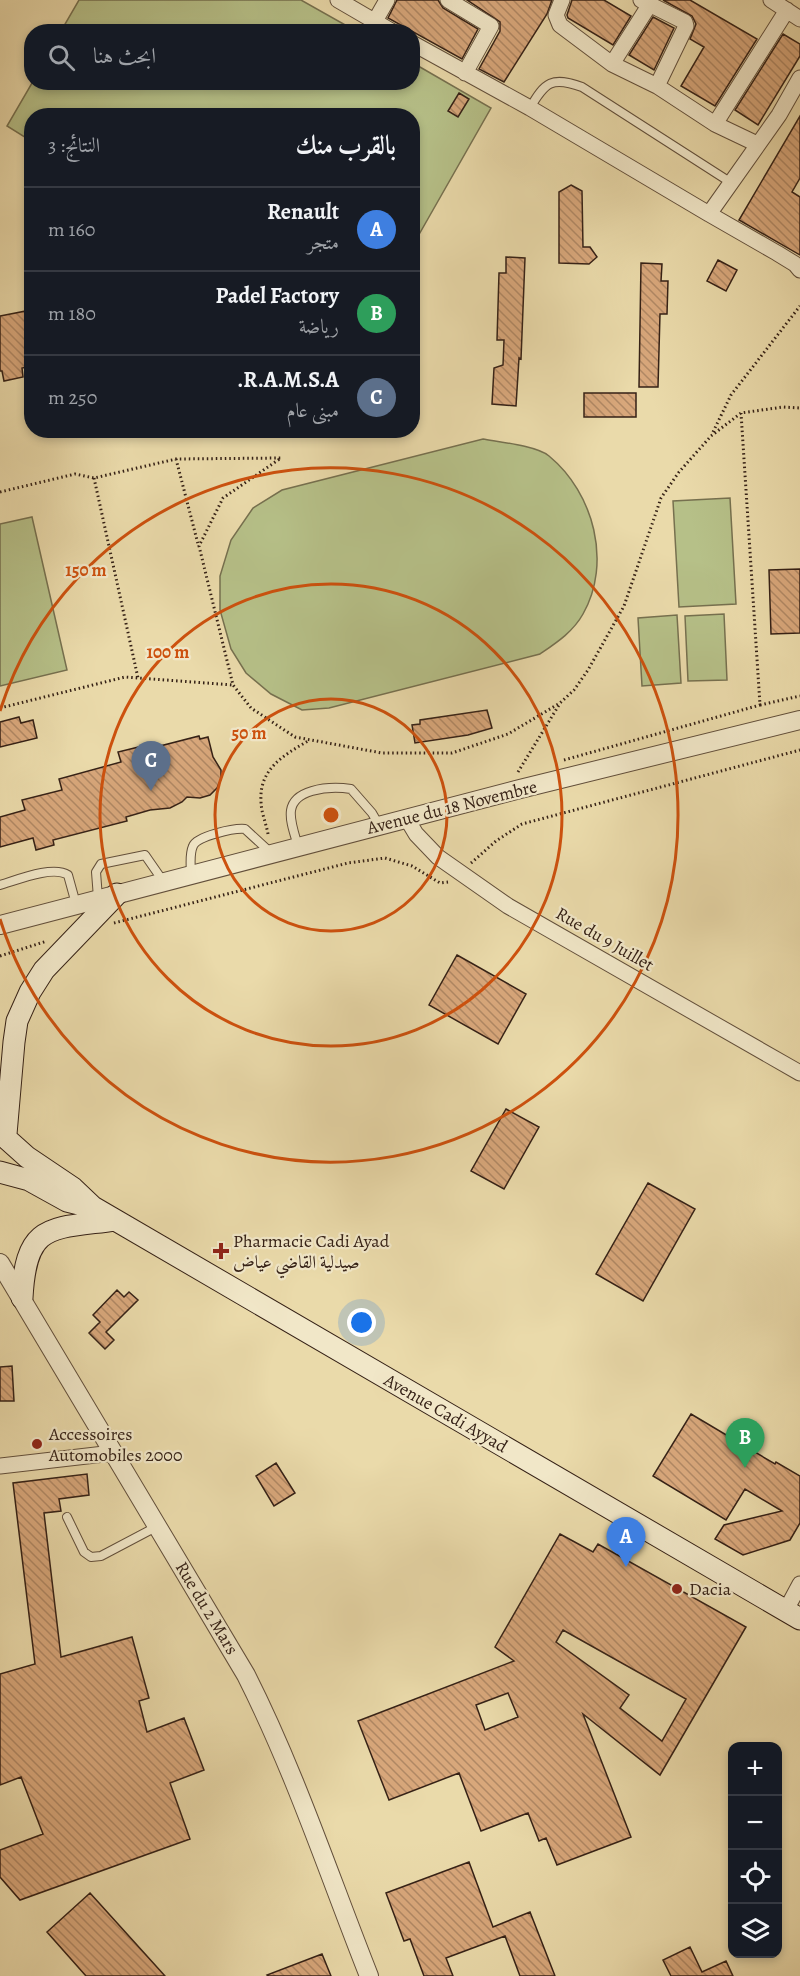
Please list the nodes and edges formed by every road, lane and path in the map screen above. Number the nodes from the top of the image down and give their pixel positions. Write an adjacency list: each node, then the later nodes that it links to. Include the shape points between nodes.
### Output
1 (338, 0): 7 (street)
2 (387, 0): 10 (street)
3 (448, 0): 14 (street, via 491,26)
4 (562, 0): 13 (street, via 556,15 560,25)
5 (771, 0): 8 (street)
6 (646, 2): 13 (street); 16 (street, via 687,26)
7 (357, 5): 10 (street)
8 (786, 10): 9 (street); 18 (street)
9 (800, 19)
10 (375, 21): 11 (street)
11 (380, 24)
12 (420, 48): 14 (street)
13 (612, 64): 16 (street)
14 (465, 73): 17 (street)
15 (800, 78): 19 (street)
16 (657, 86): 18 (street)
17 (530, 108): 20 (lane, via 546,85 567,81); 21 (street)
18 (715, 124): 19 (street)
19 (757, 144): 20 (street)
20 (730, 182): 21 (street)
21 (709, 214): 22 (street)
22 (800, 270)
23 (800, 306): 26 (path, via 731,395)
24 (800, 408): 25 (path, via 783,406)
25 (741, 413): 26 (path); 35 (path)
26 (711, 436): 34 (path, via 661,498 624,606 588,670)
27 (176, 459): 28 (path); 30 (path); 30 (path, via 281,458 224,498)
28 (94, 478): 29 (path, via 75,474); 31 (path)
29 (0, 492)
30 (199, 546): 32 (path)
31 (138, 678): 32 (path); 36 (path, via 125,677)
32 (233, 685): 38 (path, via 250,708 295,737)
33 (800, 696): 35 (path)
34 (560, 703): 38 (path, via 508,734 452,753 382,753); 41 (path, via 518,772)
35 (760, 705): 40 (path)
36 (0, 708)
37 (800, 720): 42 (street, Avenue du 18 Novembre)
38 (310, 740): 45 (path, via 283,756 264,775 261,800)
39 (800, 750): 46 (path, via 522,824 496,840)
40 (562, 760)
41 (529, 769)
42 (407, 819): 43 (street, Avenue du 18 Novembre); 46 (street, Rue du 9 Juillet, via 426,845)
43 (380, 825): 44 (street, Avenue du 18 Novembre); 44 (lane, via 351,789 318,789 295,799 293,804 291,822)
44 (298, 846): 45 (street, Avenue du 18 Novembre)
45 (272, 854): 47 (street, Avenue du 18 Novembre); 47 (lane, via 245,829 236,828 193,844)
46 (462, 874): 52 (path, via 452,882 440,883 412,866 386,858 348,863); 56 (street, Rue du 9 Juillet, via 508,906)
47 (191, 876): 48 (street, Avenue du 18 Novembre)
48 (164, 883): 50 (street, Avenue du 18 Novembre); 50 (lane, via 145,855 101,864 96,872)
49 (0, 885): 51 (lane, via 64,872)
50 (107, 896): 51 (street, Avenue du 18 Novembre); 54 (main road)
51 (76, 905): 53 (street, Avenue du 18 Novembre)
52 (114, 923)
53 (0, 924)
54 (80, 931): 55 (path); 57 (main road, via 44,970 17,1021)
55 (0, 956)
56 (800, 1073)
57 (5, 1133): 58 (main road, via 6,1158); 60 (main road, Avenue Cadi Ayyad, via 27,1156)
58 (0, 1166)
59 (0, 1172): 60 (main road, Avenue Cadi Ayyad, via 29,1180 66,1201)
60 (93, 1207): 61 (main road, Avenue Cadi Ayyad)
61 (115, 1220): 63 (main road, via 65,1227 42,1235 28,1255); 69 (main road, Avenue Cadi Ayyad)
62 (0, 1264): 63 (street, Rue du 2 Mars)
63 (22, 1298): 64 (street, Rue du 2 Mars)
64 (113, 1452): 65 (street); 67 (street, Rue du 2 Mars)
65 (0, 1466)
66 (67, 1517): 67 (lane, via 84,1552 91,1557 101,1556)
67 (158, 1526): 70 (street, Rue du 2 Mars, via 268,1718)
68 (800, 1584): 69 (street)
69 (793, 1614)
70 (369, 1976)

